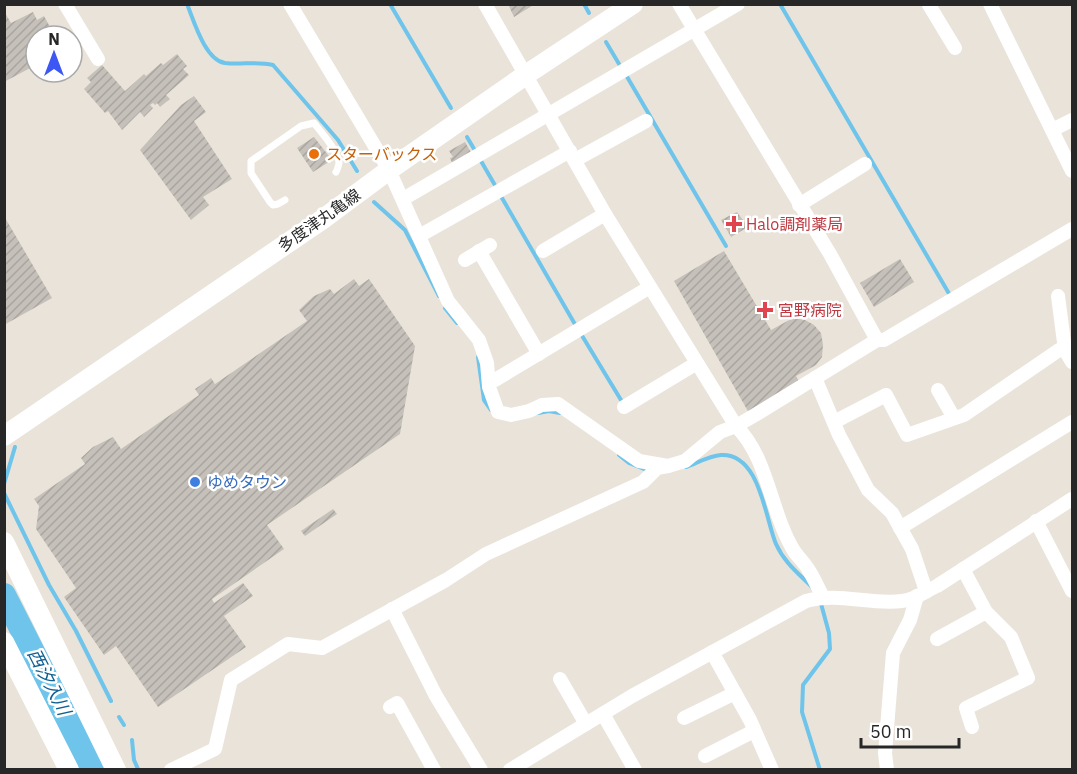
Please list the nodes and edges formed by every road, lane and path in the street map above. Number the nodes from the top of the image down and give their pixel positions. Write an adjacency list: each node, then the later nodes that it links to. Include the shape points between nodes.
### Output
1 (65, 4): 11 (street)
2 (290, 4): 19 (street)
3 (485, 4): 12 (street)
4 (633, 4): 12 (main road, 多度津丸亀線)
5 (679, 4): 9 (street)
6 (738, 4): 9 (street)
7 (990, 4): 16 (street)
8 (928, 5): 10 (street)
9 (694, 30): 13 (street); 24 (street)
10 (955, 48)
11 (98, 58)
12 (527, 74): 13 (street); 19 (main road, 多度津丸亀線)
13 (549, 114): 17 (street); 22 (street)
14 (1072, 120): 16 (street)
15 (646, 121): 17 (street)
16 (1052, 130): 20 (street)
17 (572, 155): 25 (street); 27 (street)
18 (865, 164): 24 (street)
19 (389, 170): 22 (street); 44 (main road, 多度津丸亀線, via 321,221)
20 (1072, 171)
21 (336, 172): 23 (lane, via 336,154 319,129 314,123 301,126 251,161 251,173 270,202 273,205)
22 (403, 199): 27 (street)
23 (285, 200)
24 (799, 205): 32 (street)
25 (605, 214): 28 (street); 30 (street)
26 (1072, 229): 32 (street, via 884,340)
27 (419, 236): 45 (street, via 447,301 479,340 498,412 511,414 558,404 639,461)
28 (543, 251)
29 (465, 260): 33 (street, via 485,248)
30 (650, 287): 33 (street); 35 (street)
31 (1058, 296): 34 (street)
32 (877, 340): 36 (street)
33 (539, 354): 37 (street)
34 (1069, 356): 40 (street, via 1059,350)
35 (697, 363): 39 (street); 43 (street)
36 (814, 378): 41 (street); 43 (street)
37 (495, 380)
38 (938, 390): 40 (street)
39 (624, 407)
40 (954, 418): 41 (street, via 907,435 886,395)
41 (834, 422): 48 (street, via 868,490 892,513)
42 (1072, 422): 48 (street)
43 (736, 426): 45 (street, via 720,432 685,461); 53 (street, via 756,455 794,551)
44 (4, 436)
45 (663, 467): 54 (street, via 643,482 486,554)
46 (1072, 499): 47 (street)
47 (1036, 521): 50 (street); 51 (street)
48 (900, 528): 52 (street, via 912,549)
49 (4, 542): 69 (main road)
50 (963, 568): 52 (street); 55 (street)
51 (1072, 591)
52 (922, 594): 53 (street, via 903,601); 76 (street, via 893,654)
53 (823, 597): 58 (street, via 806,600)
54 (392, 609): 70 (street, via 322,648 288,644 231,680 215,749); 72 (street, via 436,696)
55 (986, 612): 56 (street); 65 (street, via 1011,637 1028,678 966,708)
56 (937, 639)
57 (4, 642): 68 (main road)
58 (712, 652): 60 (street); 62 (street)
59 (560, 679): 64 (street)
60 (735, 693): 63 (street); 66 (street)
61 (390, 707): 71 (street, via 397,703)
62 (603, 714): 64 (street); 74 (street)
63 (684, 718)
64 (586, 724): 73 (street)
65 (972, 728)
66 (754, 731): 67 (street); 75 (street)
67 (705, 756)
68 (69, 770)
69 (116, 770)
70 (171, 770)
71 (434, 770)
72 (481, 770)
73 (510, 770)
74 (635, 770)
75 (772, 770)
76 (887, 770)

